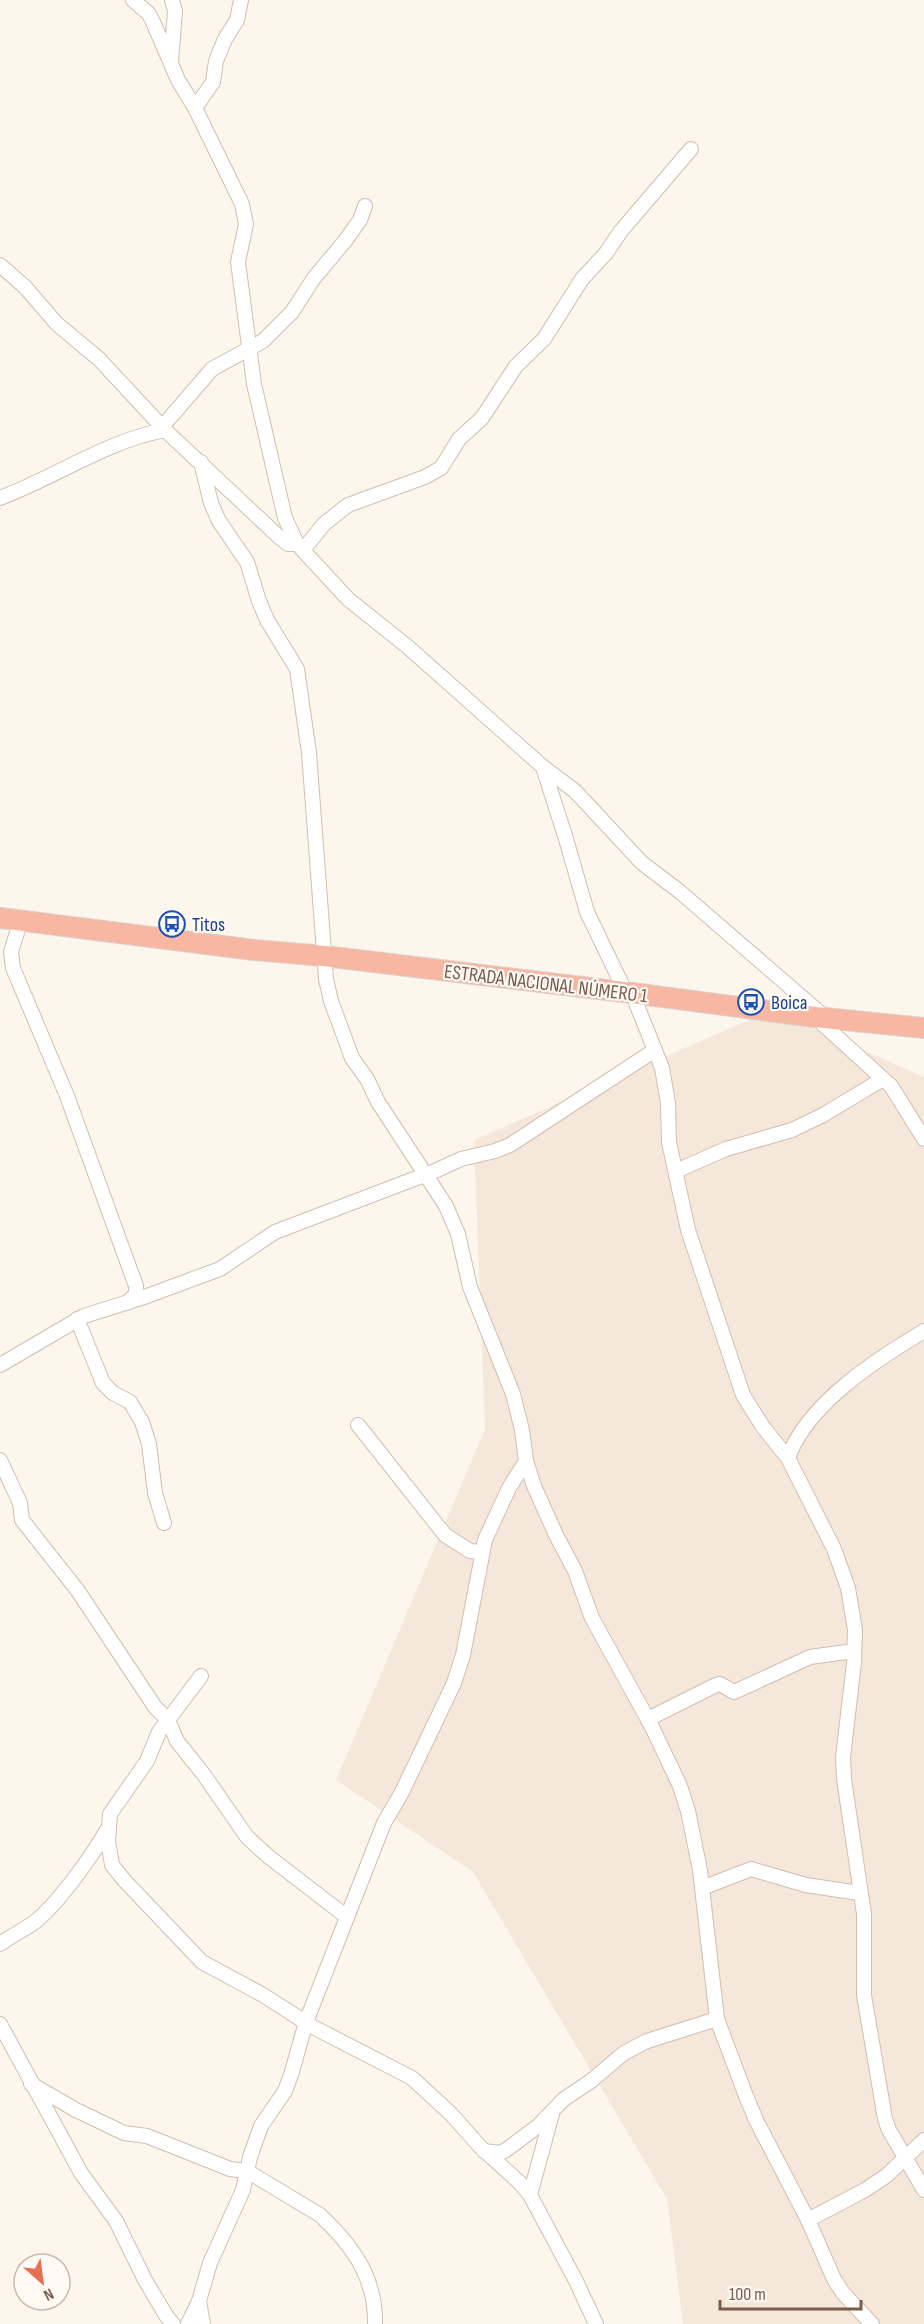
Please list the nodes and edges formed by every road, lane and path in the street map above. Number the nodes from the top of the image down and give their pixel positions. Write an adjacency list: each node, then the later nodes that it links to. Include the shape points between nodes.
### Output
1 (133, 0): 4 (street, via 149,14)
2 (172, 0): 4 (street, via 175,11)
3 (241, 0): 5 (street, via 237,20 216,61 213,82)
4 (171, 64): 5 (street)
5 (195, 108): 9 (street, via 246,218 238,262)
6 (691, 149): 13 (street, via 582,279 544,339 516,366 482,418 459,439 441,468 348,505)
7 (365, 206): 9 (street, via 360,220 314,278 296,308 263,341)
8 (0, 265): 10 (street, via 57,324 99,358)
9 (250, 348): 10 (street, via 212,369); 13 (street, via 254,384 285,518)
10 (164, 428): 11 (street); 12 (street, via 122,441)
11 (201, 462): 13 (street, via 278,536); 19 (street, via 219,521 247,562 267,620 297,669 309,753)
12 (0, 498)
13 (300, 547): 14 (street, via 348,598)
14 (543, 767): 15 (street); 16 (street)
15 (575, 791): 16 (street); 21 (street, via 642,863 679,891)
16 (555, 805): 20 (street, via 587,912)
17 (0, 918): 19 (highway, ESTRADA NACIONAL NÚMERO 1)
18 (18, 929): 28 (street, via 11,952 13,968 68,1096 121,1240 136,1286 136,1294)
19 (324, 956): 20 (highway, ESTRADA NACIONAL NÚMERO 1); 27 (street, via 331,1001 352,1058)
20 (628, 993): 21 (highway, ESTRADA NACIONAL NÚMERO 1); 23 (street)
21 (820, 1018): 22 (highway, ESTRADA NACIONAL NÚMERO 1); 24 (street)
22 (924, 1028)
23 (655, 1050): 26 (street, via 665,1081 669,1142); 27 (street, via 510,1145)
24 (883, 1079): 25 (street, via 898,1095); 26 (street, via 792,1130 726,1149)
25 (924, 1139)
26 (676, 1171): 33 (street, via 688,1230 743,1395)
27 (426, 1174): 28 (street, via 275,1232 220,1269); 35 (street, via 454,1221 470,1287 513,1394)
28 (127, 1303): 29 (street)
29 (77, 1319): 31 (street); 36 (street, via 103,1383 130,1402 142,1422)
30 (924, 1331): 33 (street, via 879,1360 815,1413 801,1430)
31 (0, 1365)
32 (358, 1425): 37 (street, via 445,1534 470,1551)
33 (788, 1458): 38 (street, via 842,1568 855,1630)
34 (0, 1460): 41 (street, via 20,1503 22,1520)
35 (526, 1461): 37 (street, via 509,1488); 40 (street, via 545,1513 576,1571 592,1618)
36 (164, 1523)
37 (482, 1552): 45 (street, via 454,1683 384,1823)
38 (854, 1651): 40 (street, via 810,1657 734,1692 716,1685); 44 (street, via 843,1757)
39 (201, 1676): 41 (street)
40 (648, 1719): 43 (street, via 688,1811)
41 (168, 1720): 42 (street, via 147,1761 110,1814); 45 (street, via 177,1741 247,1837)
42 (108, 1828): 46 (street, via 66,1889 33,1923); 48 (street, via 109,1856 116,1871 202,1962)
43 (702, 1888): 44 (street, via 751,1869 806,1885); 47 (street)
44 (860, 1893): 54 (street, via 864,1914 864,1995 881,2105 889,2130)
45 (347, 1917): 48 (street)
46 (0, 1944)
47 (717, 2019): 51 (street, via 647,2041 624,2053); 58 (street, via 756,2120)
48 (306, 2022): 53 (street, via 412,2078); 55 (street, via 285,2091 261,2126)
49 (0, 2024): 50 (street)
50 (31, 2084): 55 (street, via 124,2133 147,2136 230,2169); 60 (street)
51 (553, 2112): 53 (street, via 506,2150); 57 (street)
52 (924, 2140): 54 (street)
53 (484, 2151): 57 (street)
54 (905, 2157): 56 (street); 58 (street, via 876,2183)
55 (247, 2171): 59 (street, via 235,2210 210,2263); 63 (street, via 330,2224 366,2271 374,2297)
56 (924, 2190)
57 (530, 2195): 64 (street)
58 (808, 2220): 65 (street, via 834,2279)
59 (200, 2301): 61 (street); 62 (street)
60 (173, 2324)
61 (188, 2324)
62 (204, 2324)
63 (375, 2324)
64 (596, 2324)
65 (872, 2324)

